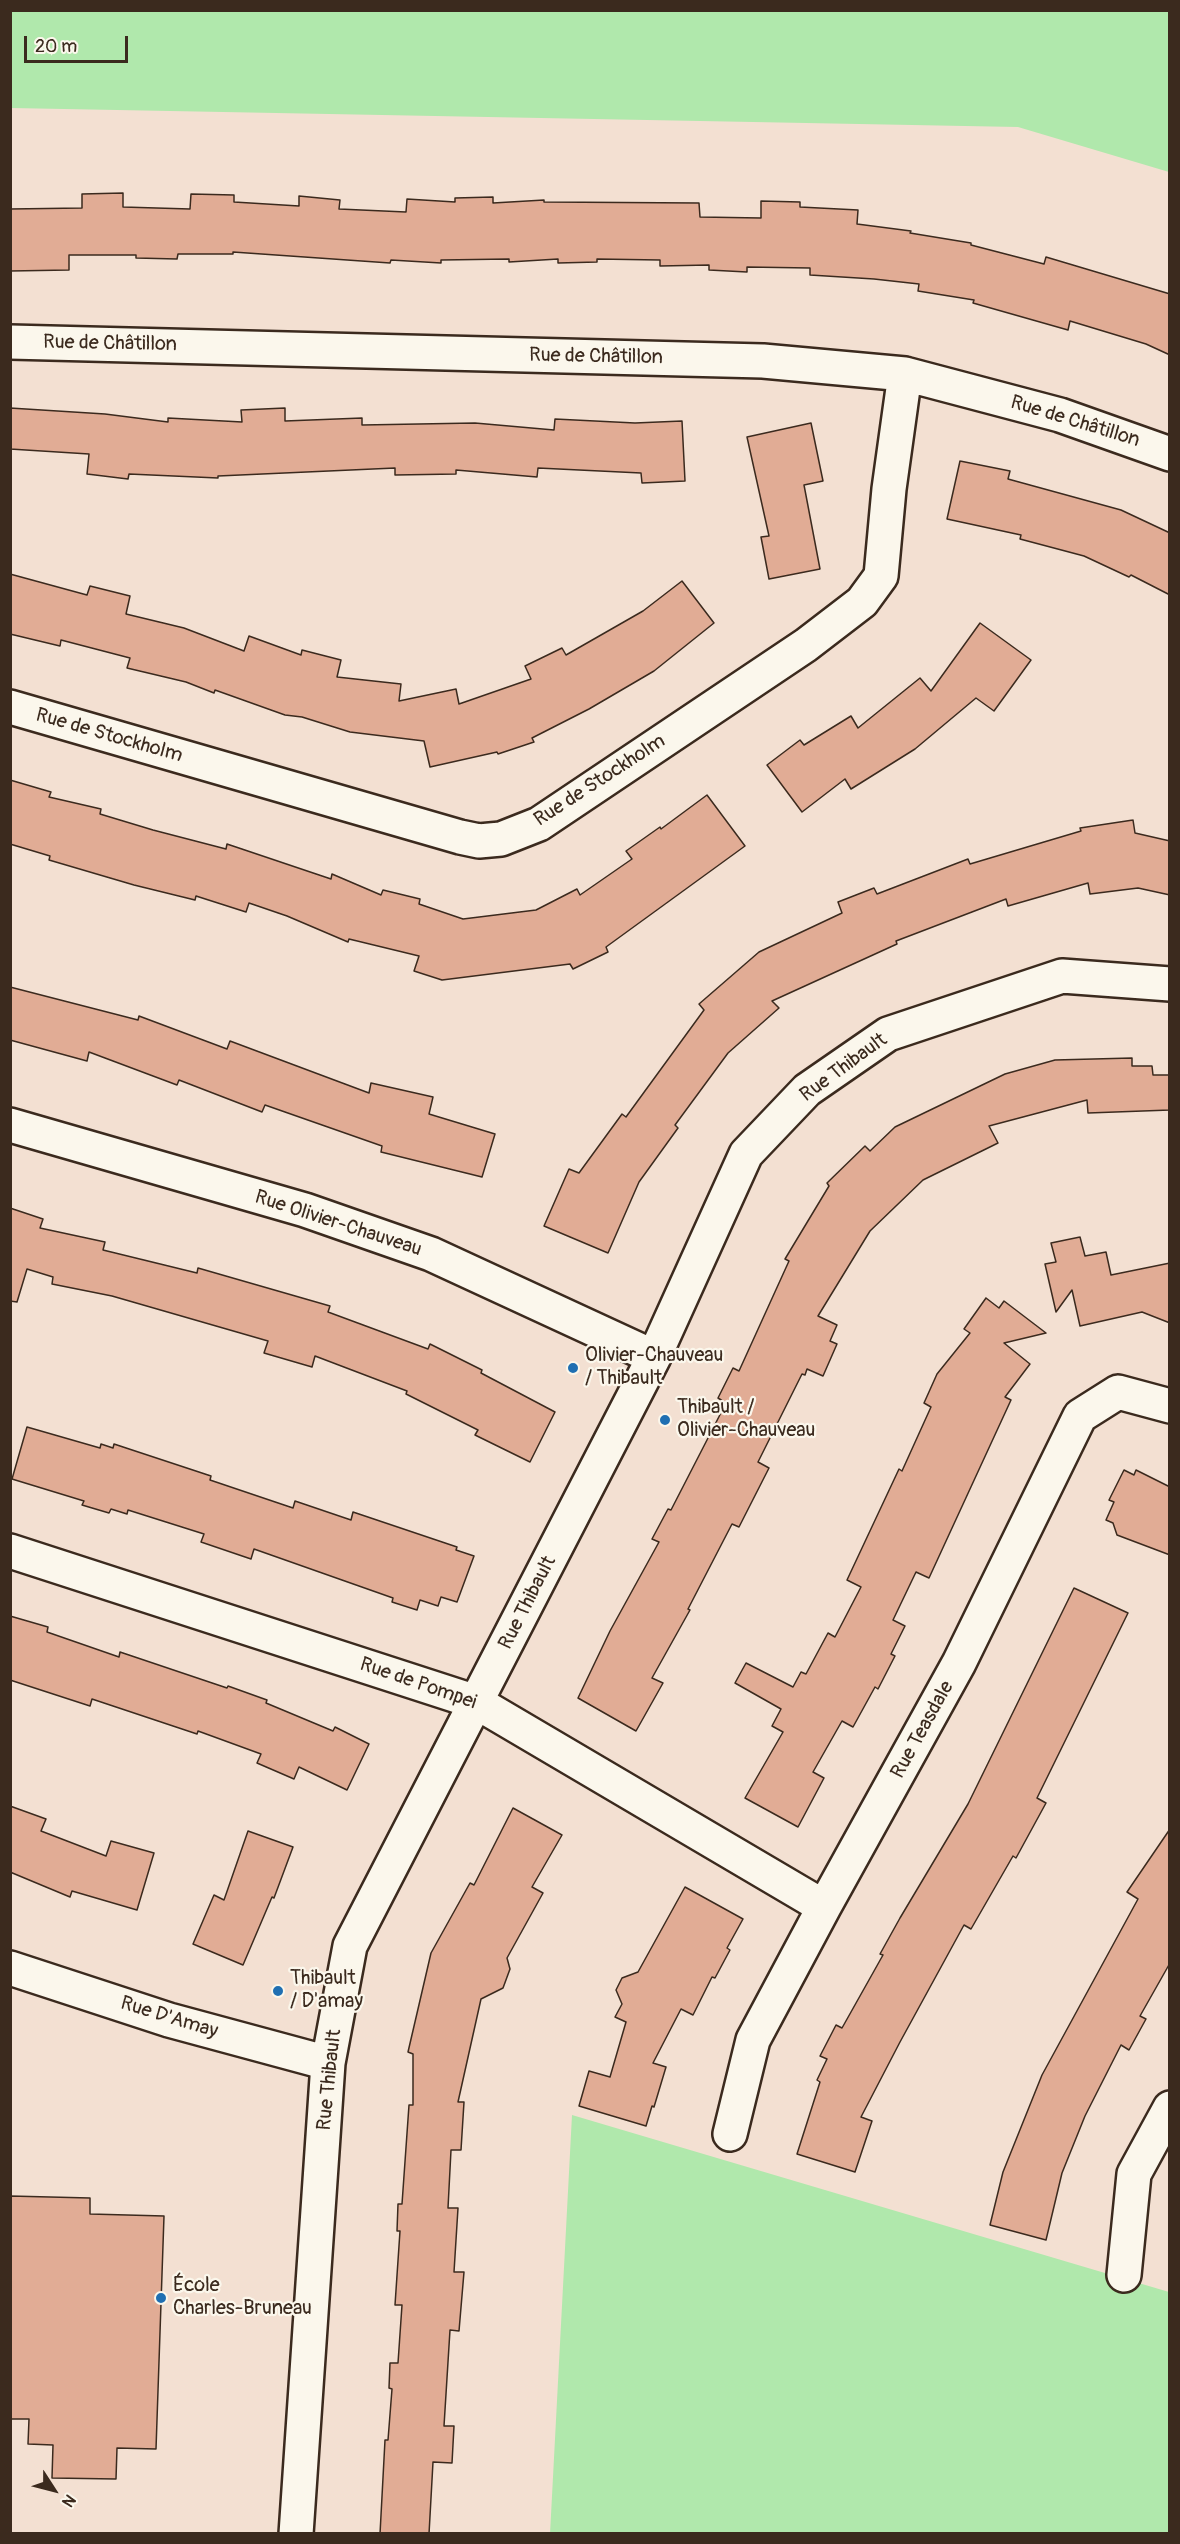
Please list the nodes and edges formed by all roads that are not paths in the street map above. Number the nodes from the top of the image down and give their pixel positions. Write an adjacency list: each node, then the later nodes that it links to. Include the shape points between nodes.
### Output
1 (10, 342): 2 (street, Rue de Châtillon, via 763,361)
2 (905, 374): 3 (street, Rue de Châtillon, via 1060,415); 4 (street, Rue de Stockholm, via 881,576 862,602 806,645 539,824 501,839 479,841 460,837)
3 (1170, 454)
4 (10, 707)
5 (1170, 984): 7 (street, Rue Thibault, via 1062,976 888,1034 807,1090 746,1154)
6 (10, 1125): 7 (street, Rue Olivier-Chauveau, via 305,1210 431,1254)
7 (654, 1357): 10 (street, Rue Thibault)
8 (1170, 1406): 11 (street, Rue Teasdale, via 1118,1392 1080,1416 959,1664)
9 (10, 1551): 10 (street, Rue de Pompei)
10 (476, 1702): 11 (street, Rue de Pompei); 13 (street, Rue Thibault, via 350,1947)
11 (824, 1907): 15 (street, Rue Teasdale, via 753,2040)
12 (10, 1968): 13 (street, Rue D'Amay, via 170,2019)
13 (328, 2063): 17 (street, Rue Thibault)
14 (1170, 2108): 16 (street, via 1134,2174)
15 (730, 2134)
16 (1124, 2275)
17 (296, 2534)

